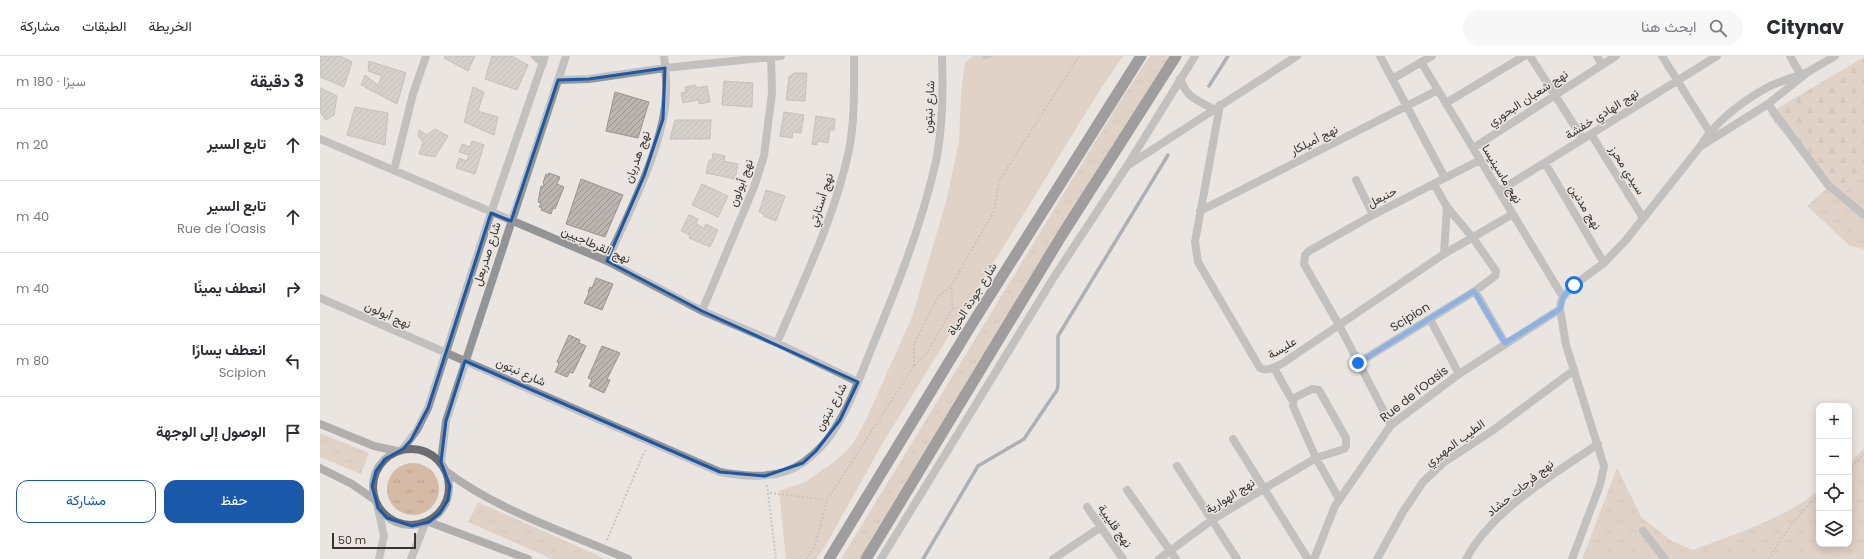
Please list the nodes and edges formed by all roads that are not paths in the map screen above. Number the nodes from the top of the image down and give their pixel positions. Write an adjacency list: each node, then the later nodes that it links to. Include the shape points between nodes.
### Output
1 (426, 56): 48 (street, via 413,94)
2 (535, 56): 23 (street)
3 (566, 56): 30 (street, شارع صدربعل)
4 (664, 56): 26 (street, نهج هدريان)
5 (772, 56): 6 (street); 26 (street); 69 (street, نهج أبولون, via 772,92 764,156 754,187)
6 (781, 56)
7 (854, 56): 72 (street, نهج أستارتي, via 852,126 846,162 831,210)
8 (942, 56): 80 (street, شارع نبتون, via 940,132 928,193 891,300)
9 (1141, 56): 102 (highway, شارع جودة الحياة)
10 (1176, 56): 107 (highway, via 1062,235)
11 (1195, 56): 28 (street)
12 (1297, 56): 36 (street)
13 (1380, 56): 29 (street)
14 (1430, 56): 24 (street)
15 (1524, 56): 34 (street)
16 (1530, 56): 33 (street)
17 (1597, 56): 25 (street)
18 (1616, 56): 25 (street, نهج شعبان البحوري)
19 (1662, 56): 31 (street)
20 (1717, 56): 31 (street, نهج الهادي خفشة)
21 (1790, 56): 27 (street)
22 (1835, 56): 27 (street)
23 (544, 59): 55 (street, شارع صدربعل)
24 (1421, 62): 29 (street); 32 (street, نهج ماسينيسا)
25 (1602, 65): 33 (street, نهج شعبان البحوري)
26 (665, 68): 30 (street, via 589,79); 63 (street, نهج هدريان, via 663,119 644,176)
27 (1804, 75): 35 (street); 39 (street, via 1768,87 1728,114)
28 (1180, 79): 38 (street, via 1191,97); 47 (street)
29 (1392, 79): 37 (street)
30 (558, 80): 60 (street, شارع صدربعل)
31 (1678, 80): 39 (street); 40 (street, نهج الهادي خفشة)
32 (1438, 90): 34 (street, نهج ماسينيسا); 37 (street, نهج أميلكار)
33 (1555, 95): 42 (street); 43 (street, نهج شعبان البحوري)
34 (1446, 104): 43 (street, نهج ماسينيسا)
35 (1768, 104): 44 (street); 58 (street, via 1828,185)
36 (1220, 105): 38 (street); 54 (street, عليسة)
37 (1407, 106): 49 (street); 54 (street, نهج أميلكار)
38 (1213, 109): 47 (street)
39 (1709, 131): 44 (street)
40 (1591, 134): 42 (street, نهج الهادي خفشة); 59 (street, سيدي محرز)
41 (320, 139): 48 (street, نهج القرطاجيين)
42 (1583, 139): 46 (street, نهج الهادي خفشة)
43 (1473, 148): 45 (street, نهج ماسينيسا)
44 (1698, 148): 59 (street)
45 (1480, 160): 49 (street, حنبعل); 52 (street, نهج ماسينيسا)
46 (1545, 163): 52 (street, نهج الهادي خفشة); 64 (street, نهج مدنين)
47 (1127, 166): 108 (street, via 1054,277)
48 (394, 170): 55 (street, نهج القرطاجيين)
49 (1445, 178): 51 (street, حنبعل)
50 (1356, 180): 57 (street)
51 (1434, 184): 53 (street); 57 (street, حنبعل)
52 (1499, 191): 56 (street, نهج ماسينيسا)
53 (1447, 207): 61 (street); 62 (street)
54 (1200, 211): 77 (street, عليسة, via 1195,242 1198,262 1260,368)
55 (491, 213): 60 (street, نهج القرطاجيين); 74 (street, شارع صدربعل)
56 (1513, 214): 61 (street, عليسة); 66 (street, نهج ماسينيسا)
57 (1374, 215): 71 (street, حنبعل, via 1308,251 1305,256 1304,264)
58 (1864, 215)
59 (1643, 218): 64 (street)
60 (511, 221): 63 (street, نهج القرطاجيين); 75 (street, شارع صدربعل)
61 (1473, 238): 62 (street, عليسة); 65 (street, Scipion, via 1496,273 1494,278)
62 (1444, 254): 71 (street, عليسة)
63 (607, 261): 69 (street, نهج القرطاجيين)
64 (1604, 263): 66 (street, via 1574,285)
65 (1474, 291): 70 (street, Scipion); 73 (street)
66 (1563, 297): 68 (street)
67 (320, 298): 74 (street, نهج أبولون)
68 (1560, 309): 73 (street, Rue de l'Oasis); 78 (street, via 1566,345)
69 (702, 311): 72 (street, نهج القرطاجيين)
70 (1430, 318): 76 (street, Scipion); 79 (street)
71 (1339, 325): 76 (street); 77 (street, عليسة)
72 (777, 343): 80 (street, نهج القرطاجيين)
73 (1505, 343): 79 (street, Rue de l'Oasis)
74 (447, 353): 75 (street, شارع نبتون); 86 (street, شارع صدربعل, via 428,408 411,440)
75 (465, 361): 80 (street, شارع نبتون, via 720,472 744,477 783,472 803,463 829,438); 88 (street, شارع صدربعل, via 446,421)
76 (1358, 363): 83 (street)
77 (1274, 368): 81 (street)
78 (1574, 370): 85 (street); 116 (street, الطيب المهيري, via 1444,463 1423,482)
79 (1459, 374): 83 (street, Rue de l'Oasis)
80 (858, 382)
81 (1292, 400): 87 (street); 87 (street, نهج الهوارية, via 1312,389 1319,390 1346,438 1344,449)
82 (320, 424): 86 (main road, via 374,446)
83 (1391, 425): 94 (street, Rue de l'Oasis)
84 (1233, 439): 92 (street)
85 (1598, 444): 117 (street, نهج فرحات حشاد, via 1503,513 1473,547); 118 (street, via 1603,461 1602,475)
86 (400, 450): 88 (main road, via 413,448 424,451); 95 (main road, via 384,459 376,471 372,486)
87 (1316, 458): 92 (street, نهج الهوارية); 94 (street)
88 (441, 462): 91 (main road)
89 (1177, 466): 97 (street)
90 (320, 468): 95 (main road, via 352,484)
91 (447, 472): 98 (main road, via 450,486 448,500 440,513); 106 (main road, via 469,488 493,500)
92 (1265, 488): 97 (street, نهج الهوارية); 114 (street)
93 (1127, 490): 101 (street)
94 (1340, 499): 115 (street, Rue de l'Oasis)
95 (376, 504): 98 (main road, via 387,518 398,524 412,526); 103 (street, via 384,536)
96 (1087, 507): 99 (street, نهج قليبية)
97 (1212, 520): 101 (street, نهج الهوارية); 113 (street)
98 (427, 523): 104 (street); 105 (main road)
99 (1101, 527): 109 (street); 110 (street, نهج قليبية)
100 (1643, 531): 119 (street)
101 (1170, 551): 111 (street, نهج الهوارية); 112 (street)
102 (830, 557)
103 (379, 559)
104 (411, 559)
105 (528, 559)
106 (628, 559)
107 (866, 559)
108 (881, 559)
109 (1053, 559)
110 (1123, 559)
111 (1159, 559)
112 (1176, 559)
113 (1237, 559)
114 (1308, 559)
115 (1314, 559)
116 (1377, 559)
117 (1466, 559)
118 (1572, 559)
119 (1665, 559)

